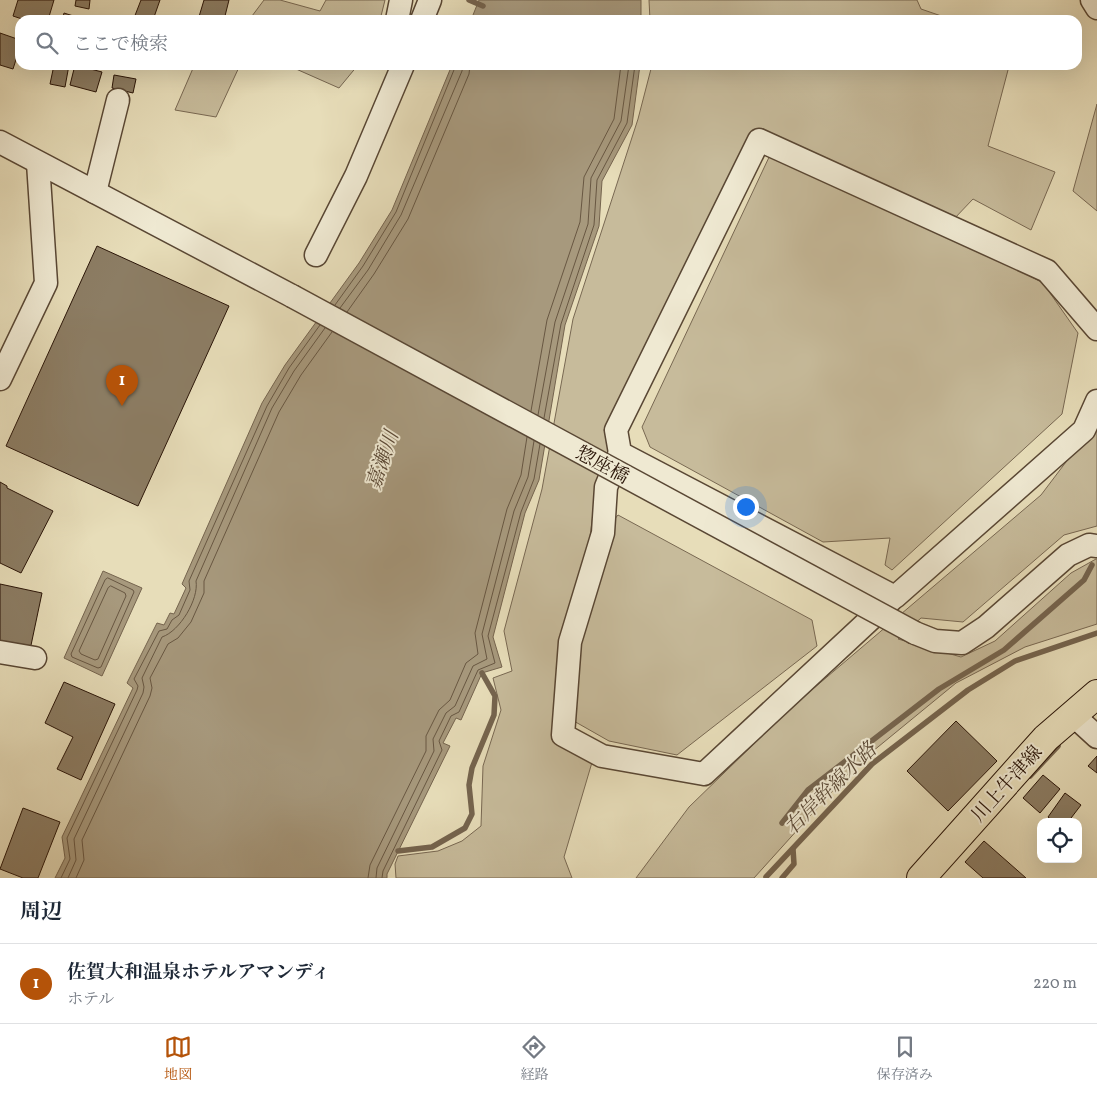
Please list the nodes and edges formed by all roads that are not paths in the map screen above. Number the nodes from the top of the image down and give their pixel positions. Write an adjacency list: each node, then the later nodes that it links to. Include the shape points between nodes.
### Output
1 (401, 0): 5 (street)
2 (430, 0): 6 (street)
3 (1092, 0): 4 (street)
4 (1097, 8)
5 (398, 15)
6 (424, 15)
7 (386, 70): 10 (street, via 380,90)
8 (401, 70): 10 (street)
9 (118, 100): 13 (street)
10 (387, 103): 14 (street, via 356,176)
11 (0, 142): 12 (street, 惣座橋)
12 (38, 163): 13 (street, 惣座橋); 16 (street, via 46,283)
13 (94, 192): 19 (street, 惣座橋, bridge, via 935,641 962,643 986,627 1068,555 1089,545)
14 (316, 255)
15 (1097, 329): 18 (street, via 1046,272 759,140 616,430)
16 (0, 379)
17 (1097, 401): 20 (street, via 1084,430)
18 (620, 452): 20 (street); 20 (street, via 606,487 603,533 570,642 563,735 602,756 704,774)
19 (1097, 546)
20 (895, 597)
21 (0, 652): 22 (street)
22 (35, 658)
23 (1097, 694): 24 (main road, 川上牛津線)
24 (1073, 715): 25 (street); 26 (main road, 川上牛津線, via 1046,738)
25 (1097, 737)
26 (921, 878)

